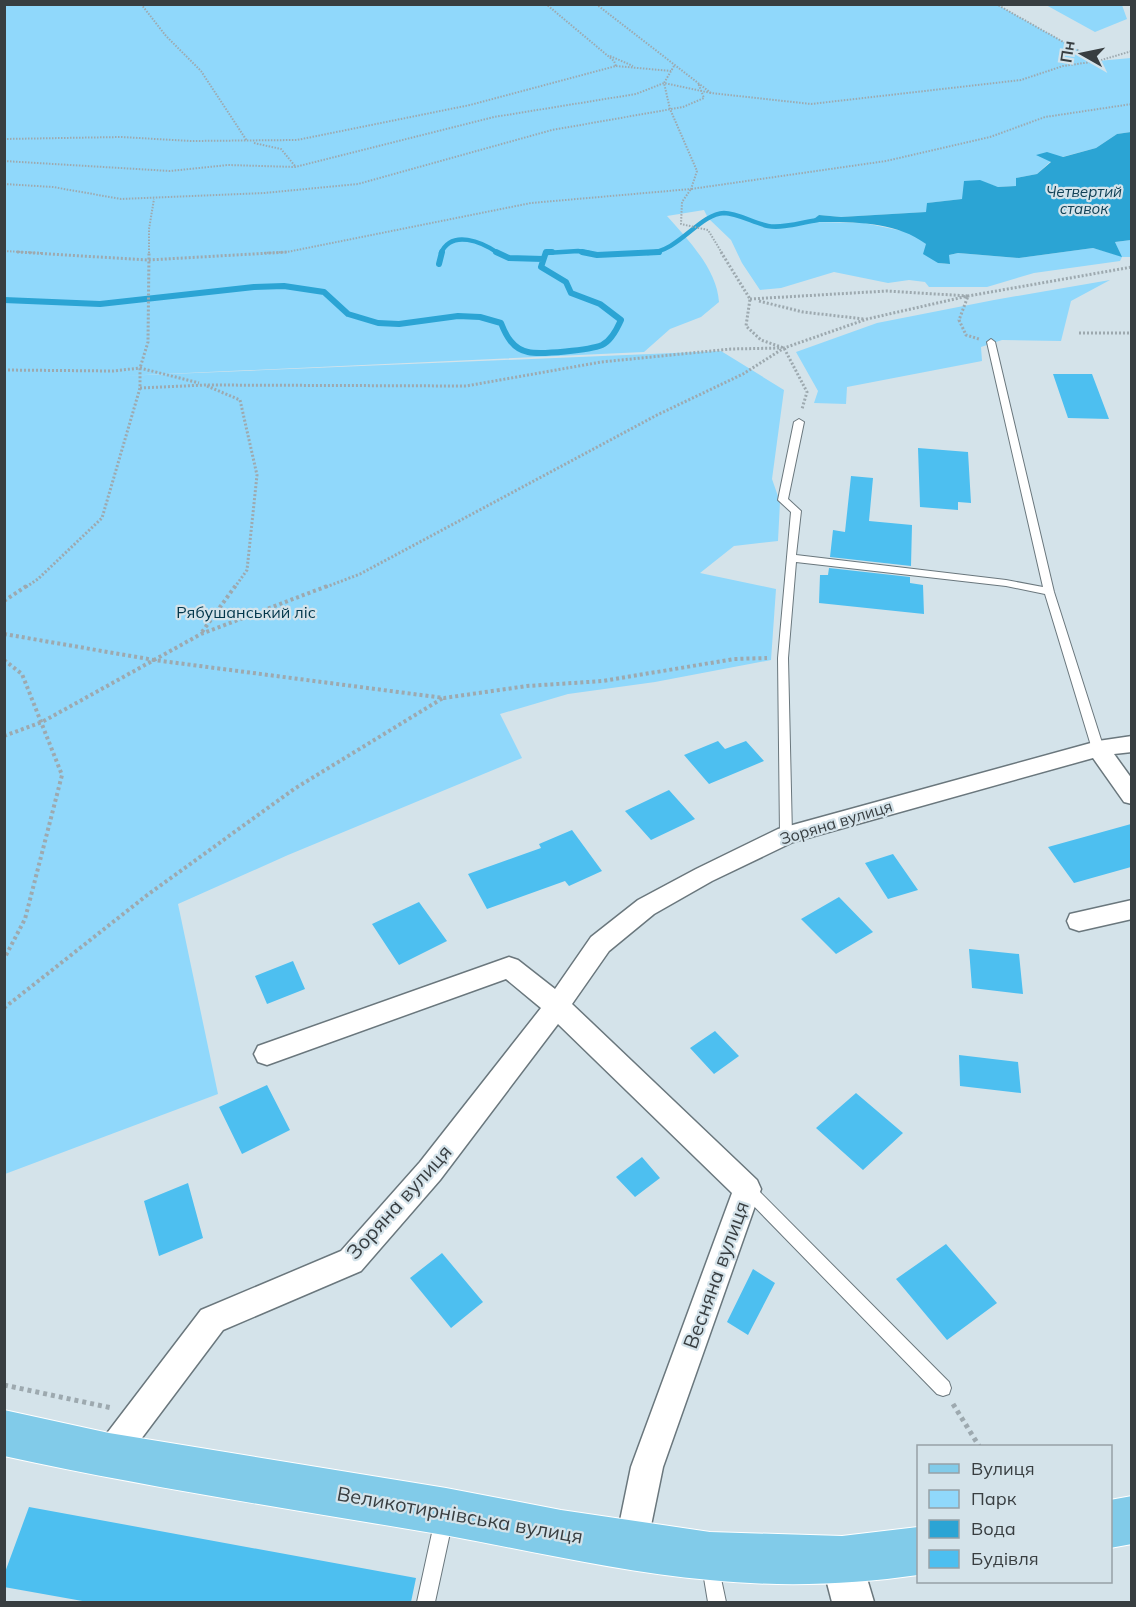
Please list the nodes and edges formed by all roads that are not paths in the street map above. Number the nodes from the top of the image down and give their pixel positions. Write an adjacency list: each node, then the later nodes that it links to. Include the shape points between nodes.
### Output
1 (991, 342): 4 (lane)
2 (799, 422): 3 (lane, via 783,500 796,511)
3 (791, 558): 4 (lane, via 1006,583); 8 (lane, via 783,657)
4 (1049, 592): 6 (lane)
5 (1131, 744): 6 (street, Зоряна вулиця)
6 (1098, 749): 7 (street); 8 (street, Зоряна вулиця)
7 (1131, 796)
8 (786, 835): 11 (street, Зоряна вулиця, via 646,907 600,944)
9 (1131, 909): 10 (street)
10 (1079, 921)
11 (557, 1006): 12 (street, via 509,967); 13 (street, Весняна вулиця); 16 (street, Зоряна вулиця, via 430,1171 351,1261 212,1320)
12 (267, 1054)
13 (747, 1189): 14 (lane); 20 (street, Весняна вулиця, via 647,1467)
14 (943, 1388)
15 (4, 1433): 16 (main road, Великотирнівська вулиця)
16 (109, 1456): 17 (main road, Великотирнівська вулиця)
17 (446, 1512): 20 (main road, Великотирнівська вулиця); 24 (lane)
18 (1131, 1520): 19 (main road)
19 (1112, 1524)
20 (631, 1545): 22 (main road, Великотирнівська вулиця)
21 (917, 1551): 23 (main road, Великотирнівська вулиця)
22 (710, 1556): 23 (main road, Великотирнівська вулиця); 25 (lane)
23 (848, 1581)
24 (426, 1602)
25 (717, 1602)

